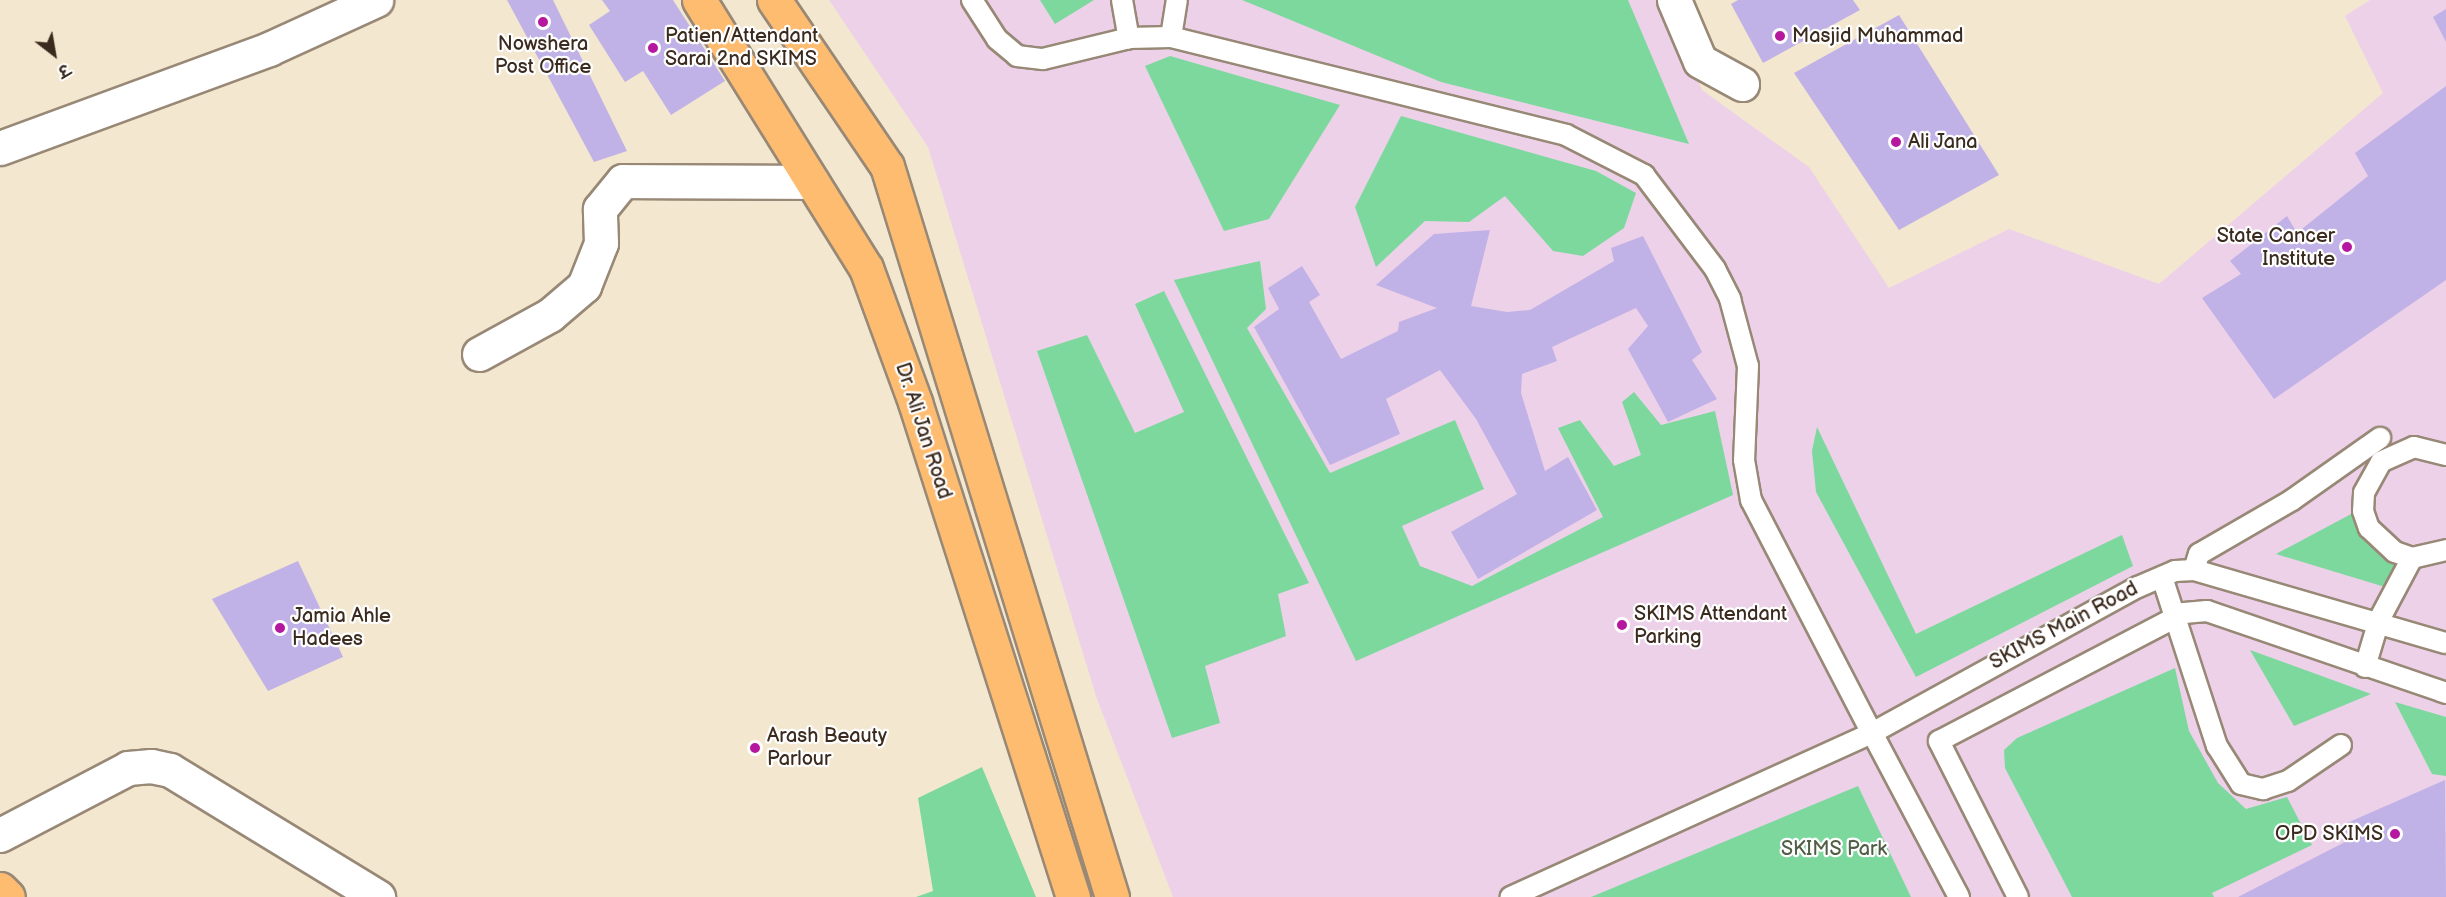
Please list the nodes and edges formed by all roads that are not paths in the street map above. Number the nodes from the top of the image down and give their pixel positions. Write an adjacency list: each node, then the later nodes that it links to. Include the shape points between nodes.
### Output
1 (376, 0): 11 (street, via 270,49)
2 (699, 0): 12 (main road, Dr. Ali Jan Road)
3 (774, 0): 13 (main road, via 887,166)
4 (972, 0): 9 (lane, via 997,39 1017,56 1043,59)
5 (1122, 0): 9 (lane)
6 (1177, 0): 8 (lane)
7 (1674, 0): 10 (street, via 1700,61)
8 (1171, 37): 9 (lane); 27 (lane, via 1566,135 1644,175 1715,269 1730,299 1748,366 1744,460 1751,500)
9 (1129, 38)
10 (1742, 84)
11 (0, 148)
12 (812, 182): 14 (main road, Dr. Ali Jan Road); 15 (street, via 623,181 600,208 601,243 584,286 550,315)
13 (910, 242): 14 (main road); 34 (main road)
14 (866, 268): 33 (main road, Dr. Ali Jan Road, via 915,402)
15 (479, 354)
16 (2380, 438): 20 (lane, via 2292,500 2199,554)
17 (2446, 455): 19 (lane, via 2414,447 2396,452 2370,476 2364,493 2369,528 2395,552)
18 (2446, 549): 19 (lane)
19 (2412, 558): 23 (lane)
20 (2194, 570): 21 (lane, SKIMS Main Road); 23 (lane, SKIMS Main Road)
21 (2162, 577): 22 (lane); 27 (lane, SKIMS Main Road)
22 (2175, 617): 25 (lane, via 2207,611); 28 (lane, via 2217,746 2241,784 2263,789 2288,781); 37 (lane, via 1939,741)
23 (2379, 620): 24 (lane, SKIMS Main Road); 25 (lane)
24 (2446, 643)
25 (2365, 667): 26 (lane)
26 (2446, 693)
27 (1872, 733): 35 (lane, SKIMS Main Road); 36 (lane)
28 (2341, 745)
29 (0, 835): 32 (street, via 128,768 151,765 170,770)
30 (0, 889): 31 (main road)
31 (8, 897)
32 (378, 897)
33 (1073, 897)
34 (1112, 897)
35 (1510, 897)
36 (1959, 897)
37 (2018, 897)

